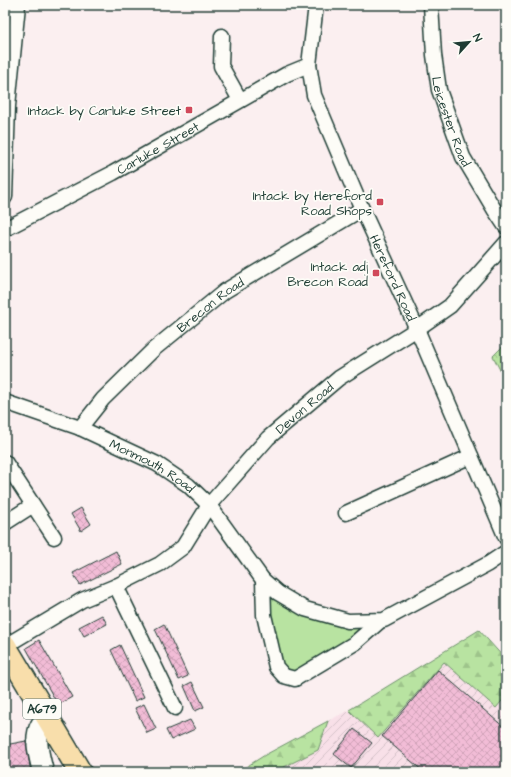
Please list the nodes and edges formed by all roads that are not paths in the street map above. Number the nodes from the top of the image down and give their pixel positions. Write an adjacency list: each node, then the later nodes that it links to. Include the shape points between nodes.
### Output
1 (18, 5): 7 (street)
2 (316, 5): 5 (street, Hereford Road)
3 (431, 5): 10 (street, Leicester Road, via 439,90 463,157)
4 (222, 36): 6 (street, via 221,66)
5 (309, 65): 6 (street, Carluke Street); 9 (street, Hereford Road, via 314,95)
6 (240, 100): 11 (street, Carluke Street, via 113,173)
7 (6, 106): 8 (street)
8 (5, 197)
9 (362, 209): 13 (street, Hereford Road); 15 (street, Brecon Road, via 225,291 154,349 103,399)
10 (506, 227)
11 (5, 229)
12 (506, 243): 13 (street, Devon Road, via 450,306)
13 (417, 329): 16 (street, Hereford Road); 19 (street, Devon Road, via 339,378 268,438)
14 (5, 402): 15 (street, Monmouth Road)
15 (80, 428): 19 (street, Monmouth Road, via 157,464 188,485)
16 (471, 456): 20 (street); 23 (street, Hereford Road)
17 (5, 462): 18 (street)
18 (33, 505): 21 (street); 22 (street)
19 (209, 505): 25 (street, Monmouth Road); 26 (street, Devon Road, via 183,547 160,564)
20 (346, 513)
21 (5, 523)
22 (54, 537)
23 (506, 538)
24 (506, 552): 27 (street, Monmouth Road)
25 (263, 580): 27 (street, Monmouth Road, via 278,593 305,609 348,621); 27 (street, Monmouth Road, via 264,615 276,667 284,676 295,679 356,643)
26 (116, 586): 28 (street, Devon Road, via 82,600); 29 (street)
27 (380, 621)
28 (5, 646): 30 (main road, A679)
29 (175, 708)
30 (48, 719): 31 (main road, via 41,724 38,736); 32 (main road, A679)
31 (43, 772)
32 (80, 772)

